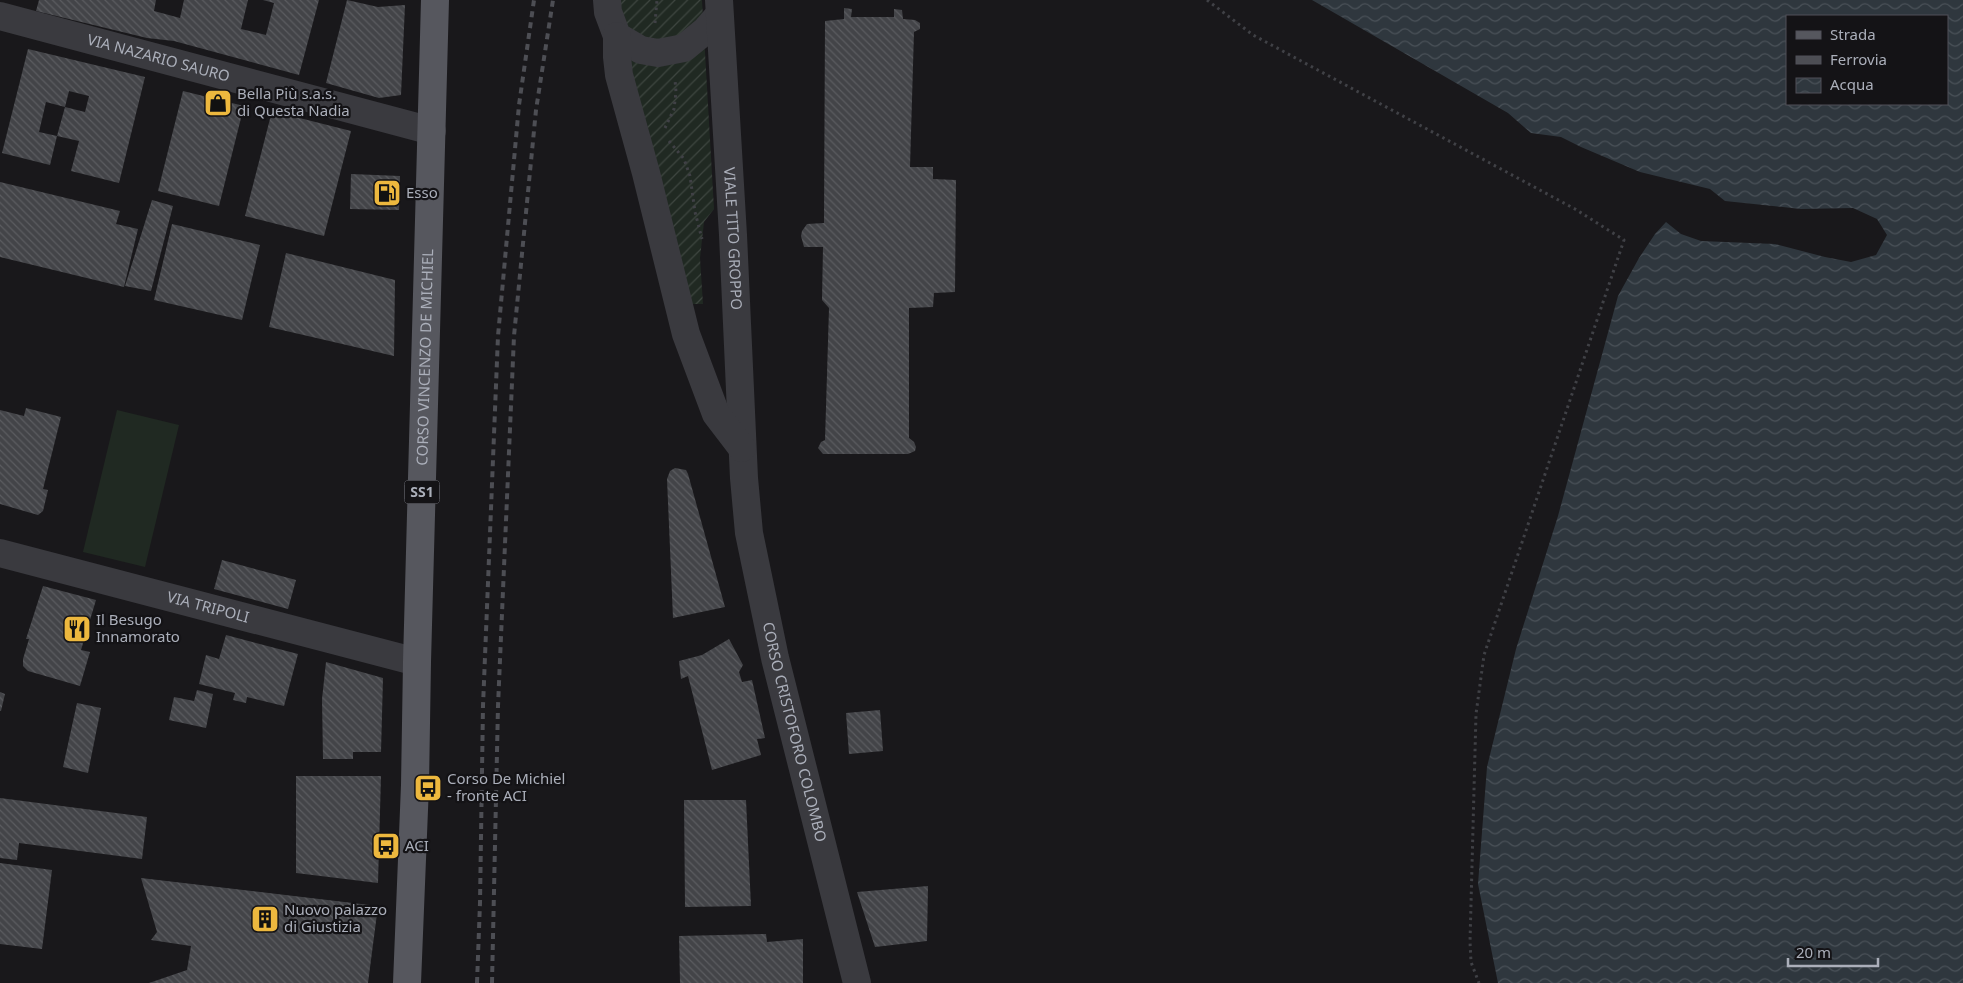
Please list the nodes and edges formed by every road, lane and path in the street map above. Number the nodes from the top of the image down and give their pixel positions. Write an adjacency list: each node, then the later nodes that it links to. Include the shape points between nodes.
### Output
1 (435, 0): 7 (main road, CORSO VINCENZO DE MICHIEL / SS1)
2 (607, 0): 6 (street, via 608,12)
3 (1207, 0): 14 (path, via 1253,35 1575,210 1624,240 1484,655 1476,714 1470,942 1471,962)
4 (719, 7): 6 (street, via 706,30 684,48 658,53 641,50); 8 (street, VIALE TITO GROPPO)
5 (3, 17): 7 (street, VIA NAZARIO SAURO)
6 (618, 36): 8 (street, via 619,75 686,334 716,414)
7 (432, 131): 11 (main road, CORSO VINCENZO DE MICHIEL / SS1)
8 (742, 448): 9 (street, VIALE TITO GROPPO)
9 (744, 478): 13 (street, CORSO CRISTOFORO COLOMBO, via 749,533 775,658)
10 (0, 554): 11 (street, VIA TRIPOLI)
11 (417, 662): 12 (main road, CORSO VINCENZO DE MICHIEL / SS1)
12 (407, 983)
13 (857, 983)
14 (1479, 983)

